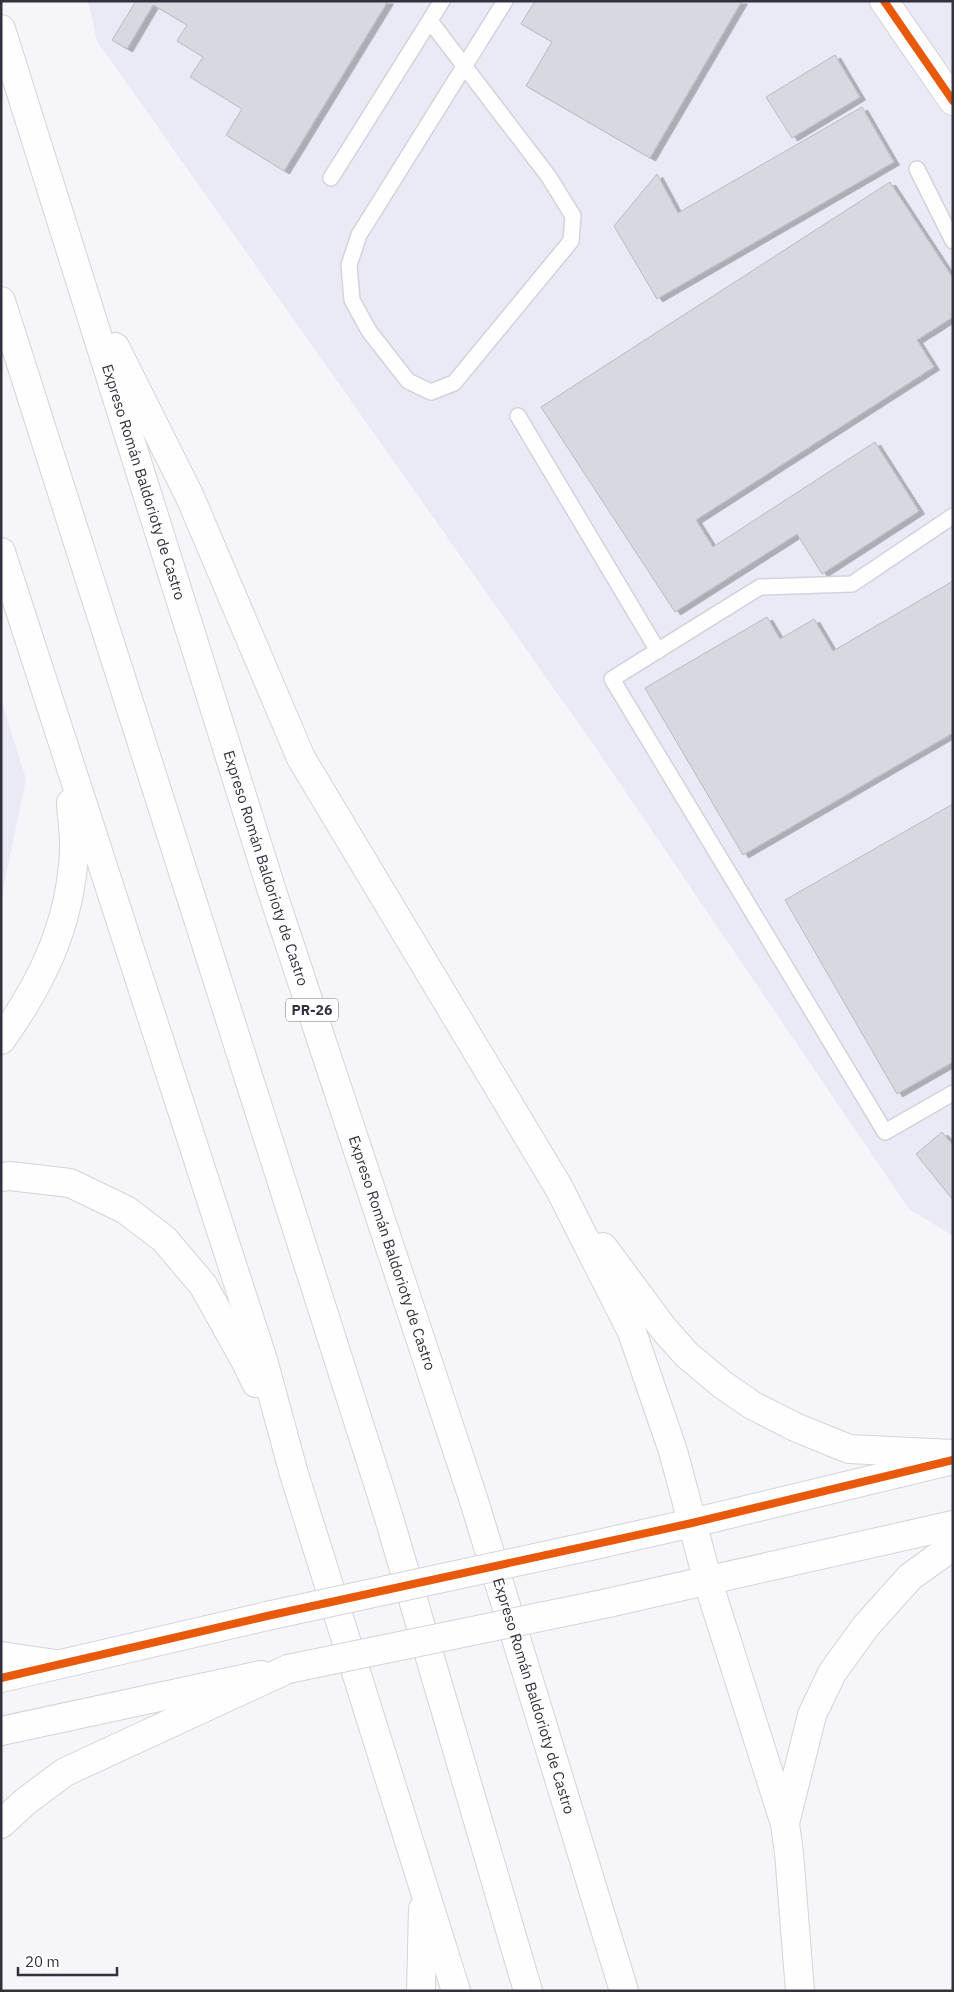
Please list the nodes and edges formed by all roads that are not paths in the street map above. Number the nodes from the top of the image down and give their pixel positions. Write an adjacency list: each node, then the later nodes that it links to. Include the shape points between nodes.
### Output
1 (442, 1): 4 (lane)
2 (505, 1): 6 (lane)
3 (884, 1): 7 (main road)
4 (430, 21): 6 (lane); 9 (lane)
5 (1, 29): 11 (main road, Expreso Román Baldorioty de Castro / PR-26)
6 (465, 65): 6 (lane, via 359,236 349,265 352,300 368,331 408,381 431,392 454,383 571,242 573,216 549,177)
7 (953, 101)
8 (917, 169): 10 (lane)
9 (331, 178)
10 (953, 241)
11 (78, 275): 21 (main road, via 190,498 302,758); 40 (main road, Expreso Román Baldorioty de Castro / PR-26, via 271,888 474,1501)
12 (1, 301): 39 (main road, via 389,1518)
13 (518, 416): 16 (lane)
14 (953, 516): 16 (lane, via 852,584 760,587)
15 (1, 552): 17 (main road)
16 (658, 651): 19 (lane, via 612,680 885,1132)
17 (69, 764): 18 (main road, via 74,852 64,914 46,966 22,1011); 24 (main road, via 264,1360)
18 (1, 1040)
19 (952, 1095)
20 (1, 1177): 24 (main road, via 70,1183 126,1210 164,1240 203,1285 247,1364)
21 (559, 1188): 22 (main road, via 663,1328 687,1355 723,1386 795,1427 848,1449); 25 (main road, via 632,1332 673,1451)
22 (953, 1454)
23 (953, 1460): 25 (main road)
24 (294, 1474): 36 (main road)
25 (692, 1523): 28 (main road); 30 (main road, bridge)
26 (953, 1525): 28 (main road)
27 (953, 1546): 35 (main road, via 910,1577 866,1626 832,1672 812,1715)
28 (708, 1582): 31 (main road, bridge); 35 (main road)
29 (1, 1656): 30 (main road)
30 (56, 1664): 32 (main road)
31 (288, 1669): 33 (main road); 34 (main road, via 65,1772)
32 (1, 1678)
33 (1, 1731)
34 (1, 1824)
35 (784, 1824): 41 (main road)
36 (423, 1883): 37 (main road); 38 (main road)
37 (421, 1991)
38 (456, 1991)
39 (528, 1991)
40 (624, 1991)
41 (800, 1991)

